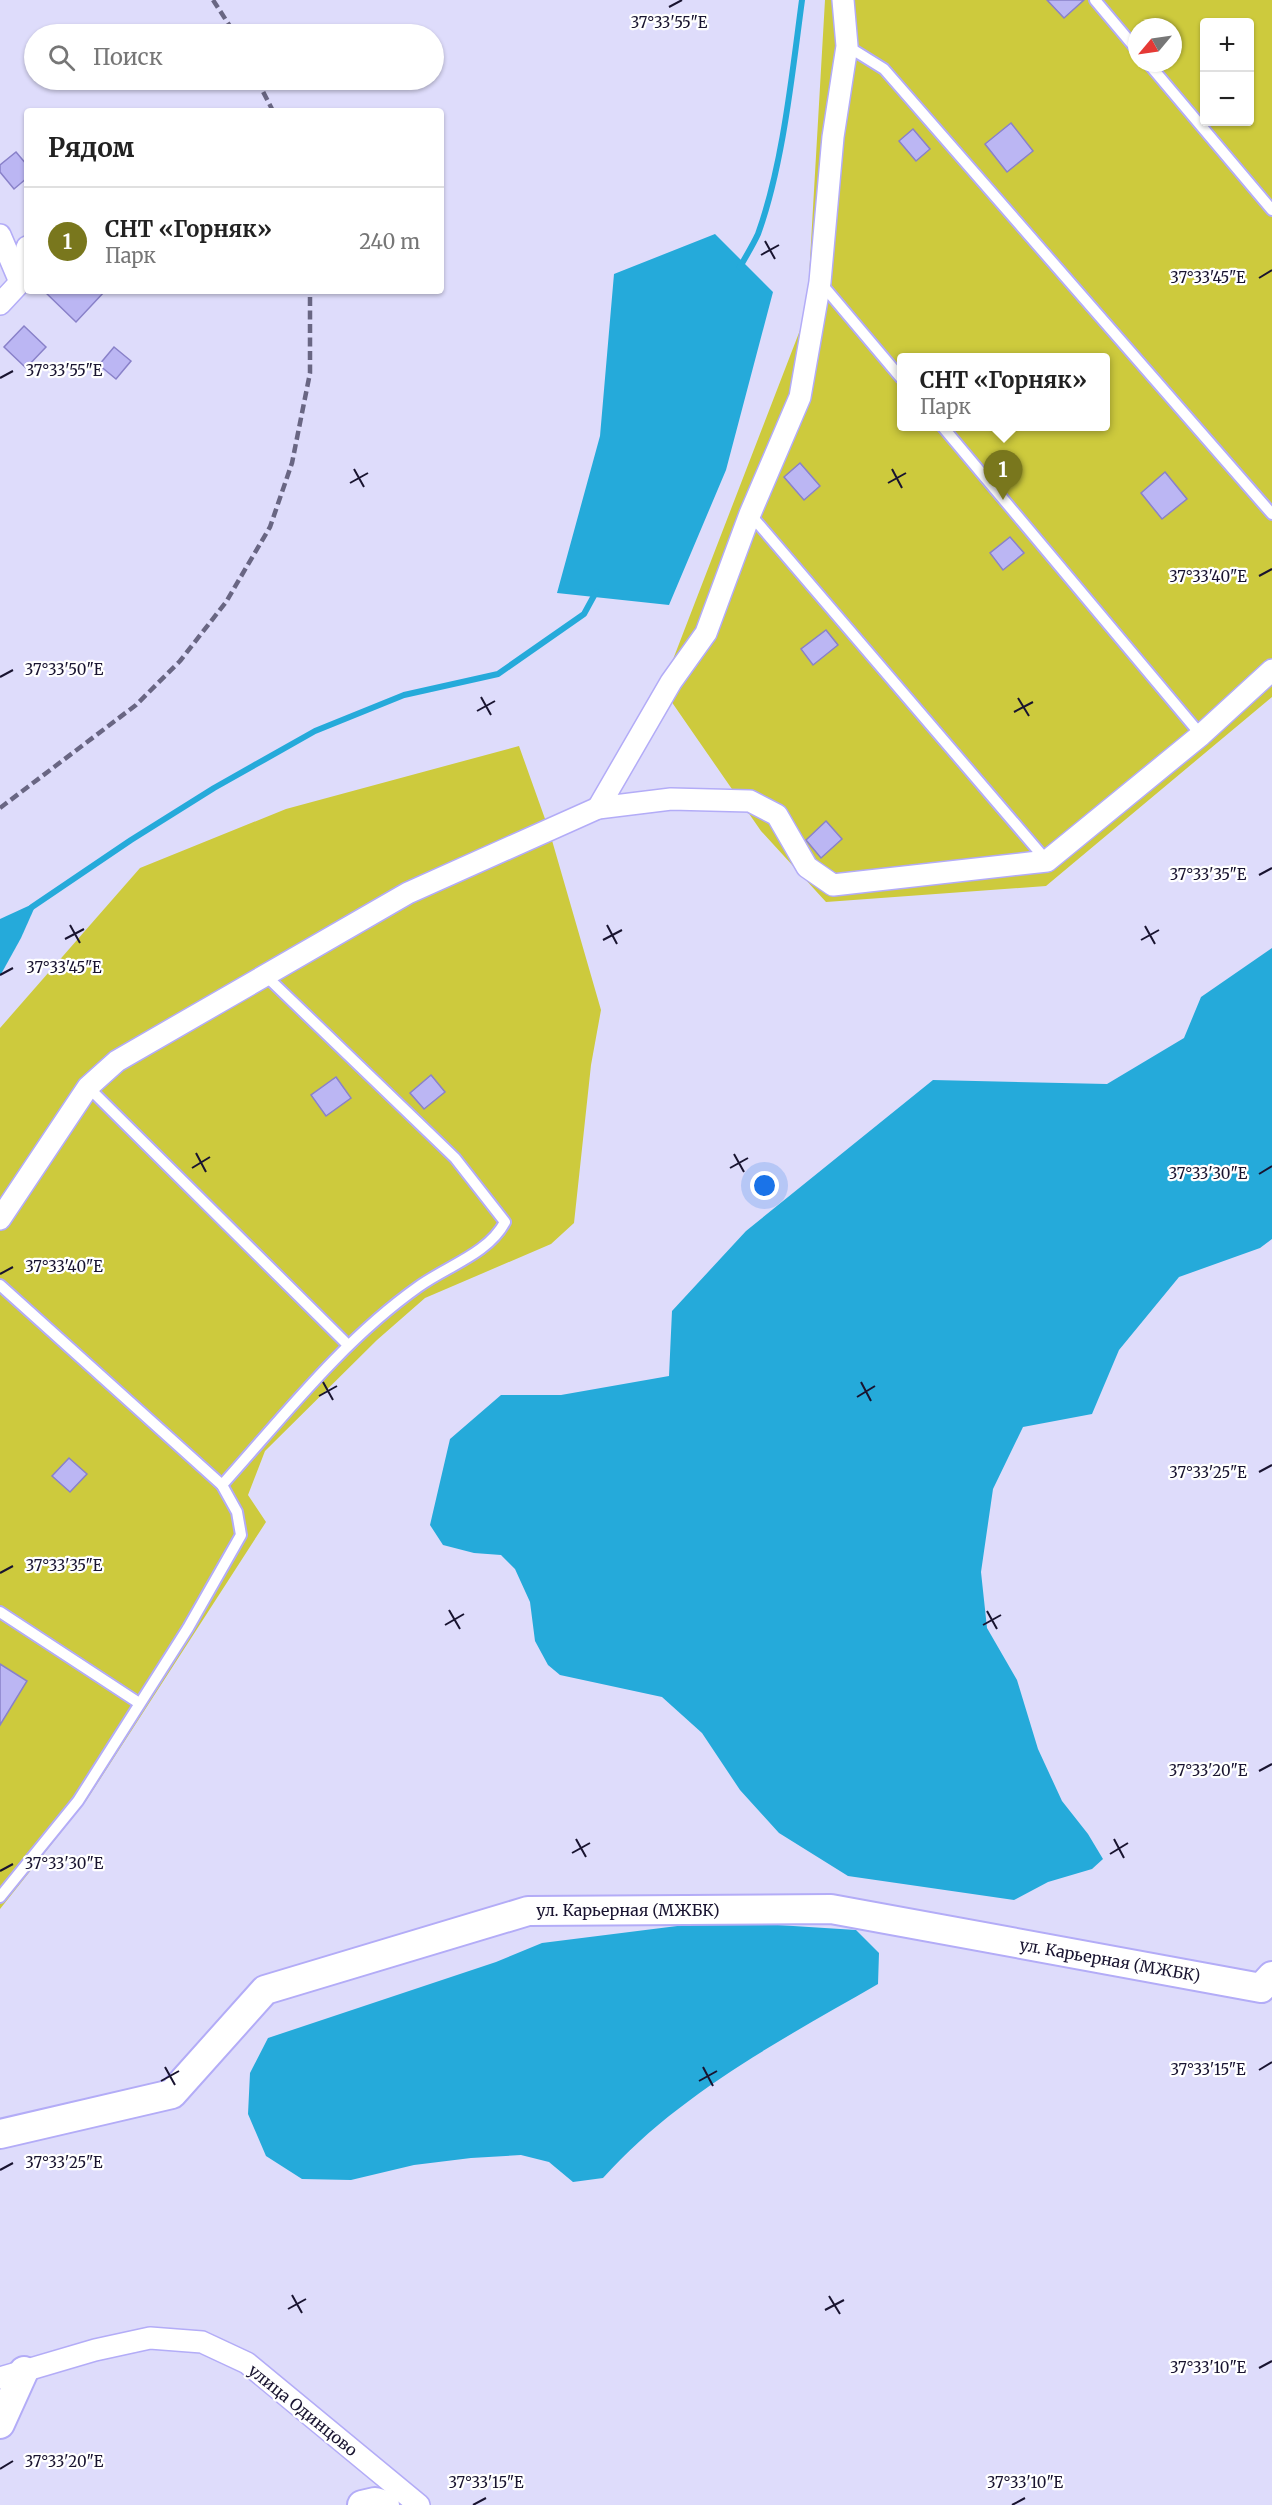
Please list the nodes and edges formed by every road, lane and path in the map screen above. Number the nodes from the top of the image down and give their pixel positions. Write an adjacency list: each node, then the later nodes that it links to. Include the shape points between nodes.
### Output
1 (843, 0): 4 (street)
2 (1095, 0): 3 (lane)
3 (1128, 39)
4 (847, 46): 9 (street, via 833,137); 14 (lane, via 884,69)
5 (1156, 72): 6 (lane)
6 (1272, 210)
7 (0, 236): 8 (street)
8 (24, 279): 10 (street)
9 (820, 282): 11 (lane); 13 (street, via 800,397)
10 (0, 304)
11 (897, 373)
12 (946, 431): 16 (lane)
13 (750, 514): 17 (street, via 706,633 671,682); 18 (lane)
14 (1272, 514)
15 (1272, 670): 16 (street)
16 (1201, 735): 18 (street)
17 (598, 808): 18 (street, via 671,799 750,801 777,815 807,867 833,885); 19 (street, via 408,893)
18 (1047, 861)
19 (265, 975): 20 (street, via 117,1061); 23 (lane, via 455,1158 505,1222 498,1236 418,1287)
20 (88, 1087): 21 (street); 23 (lane)
21 (0, 1220)
22 (0, 1285): 24 (lane)
23 (348, 1345): 24 (lane)
24 (222, 1485): 26 (lane, via 237,1512 241,1534 188,1628)
25 (0, 1612): 26 (lane)
26 (139, 1703): 27 (lane, via 78,1801)
27 (0, 1897)
28 (1272, 1976): 29 (street, ул. Карьерная (МЖБК), via 1261,1988 831,1909 528,1911 264,1990 172,2094)
29 (0, 2134)
30 (12, 2374): 31 (street); 34 (street, улица Одинцово, via 150,2338 202,2342 247,2363)
31 (0, 2424)
32 (362, 2505): 33 (street)
33 (385, 2505)
34 (419, 2505)

